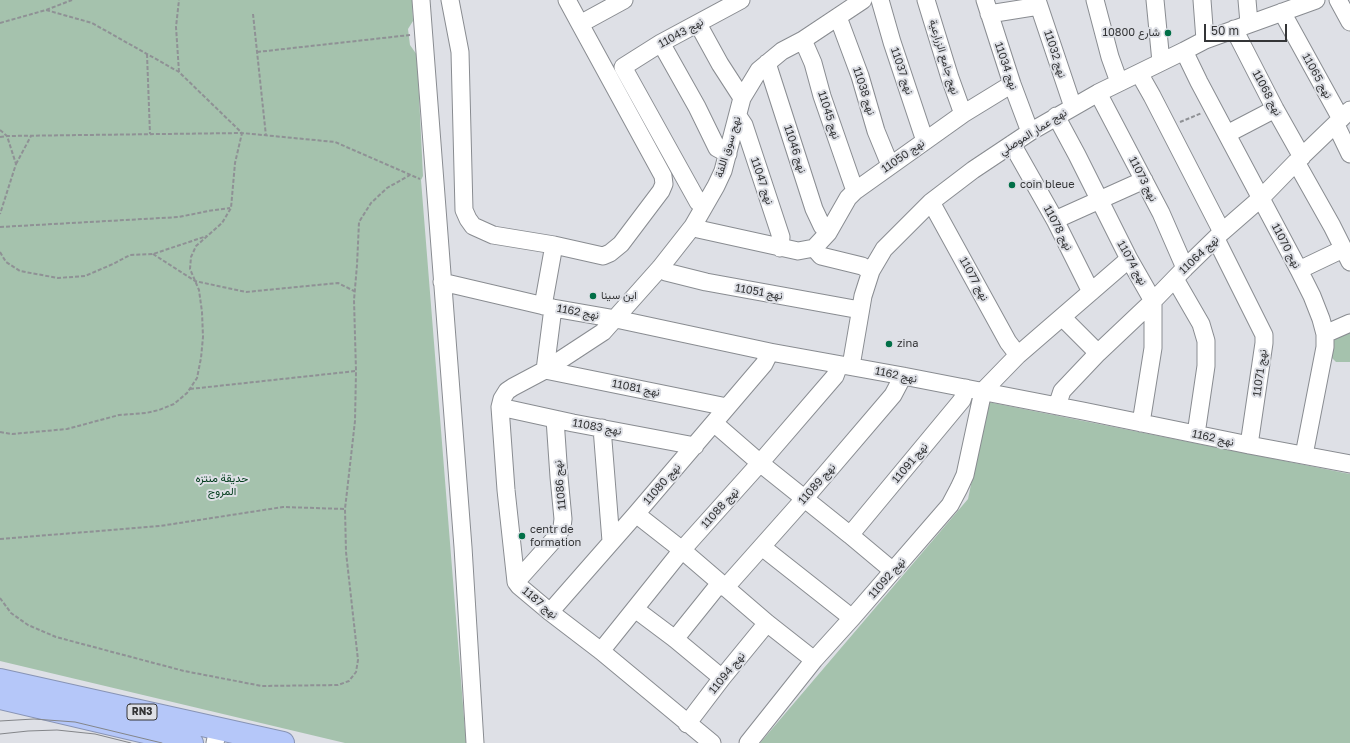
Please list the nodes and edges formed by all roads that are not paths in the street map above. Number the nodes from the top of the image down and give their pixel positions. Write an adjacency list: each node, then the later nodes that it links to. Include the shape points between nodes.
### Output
1 (421, 0): 67 (street)
2 (450, 0): 58 (street, via 460,52 464,210 473,226 481,230)
3 (567, 0): 20 (street)
4 (624, 0): 20 (street)
5 (741, 0): 21 (street, نهج 11043)
6 (863, 0): 18 (street, نهج سوق اللفة)
7 (880, 0): 42 (street, نهج 11037)
8 (926, 0): 36 (street, نهج جامع الزرارعية)
9 (1095, 0): 30 (street)
10 (1155, 0): 27 (street)
11 (1202, 0): 24 (street)
12 (1247, 0): 22 (street)
13 (1316, 0): 16 (street, نهج عمار الموصلي)
14 (1338, 0): 19 (street)
15 (1038, 3): 17 (street); 34 (street, نهج 11032)
16 (1291, 6): 22 (street, نهج عمار الموصلي); 39 (street, نهج 11065)
17 (987, 7): 31 (street, نهج 11034)
18 (842, 9): 23 (street, نهج سوق اللفة); 47 (street, نهج 11038, via 876,131)
19 (1350, 22)
20 (580, 24): 58 (street, via 663,176 664,184 621,244 610,253 603,256)
21 (698, 24): 25 (street, نهج 11043); 33 (street)
22 (1242, 26): 24 (street, نهج عمار الموصلي); 35 (street, نهج 11068)
23 (802, 40): 28 (street, نهج سوق اللفة); 49 (street, نهج 11045, via 813,63)
24 (1206, 40): 26 (street, نهج عمار الموصلي)
25 (661, 43): 44 (street, via 717,148); 53 (street, نهج 11043, via 623,67 698,202)
26 (1184, 51): 27 (street, نهج عمار الموصلي); 41 (street, نهج 11070)
27 (1161, 62): 29 (street, نهج عمار الموصلي)
28 (767, 63): 33 (street, نهج سوق اللفة, via 759,70); 56 (street, نهج 11046, via 814,209)
29 (1139, 73): 30 (street, نهج عمار الموصلي); 57 (street, نهج 11071, via 1168,127)
30 (1119, 82): 32 (street, نهج عمار الموصلي)
31 (1012, 84): 36 (street, نهج 11050); 40 (street, نهج 11034)
32 (1098, 93): 34 (street, نهج عمار الموصلي); 48 (street, نهج 11073)
33 (742, 98): 37 (street, نهج سوق اللفة)
34 (1072, 107): 38 (street, نهج عمار الموصلي)
35 (1275, 109): 41 (street); 46 (street, نهج 11068)
36 (963, 114): 42 (street, نهج 11050)
37 (738, 116): 44 (street, نهج سوق اللفة); 59 (street, نهج 11047, via 744,125 781,238)
38 (1056, 116): 40 (street, نهج عمار الموصلي); 51 (street, نهج 11074)
39 (1342, 118): 45 (street, نهج 11065); 46 (street, نهج 11064)
40 (1030, 132): 43 (street, نهج عمار الموصلي)
41 (1227, 134): 50 (street, نهج 11070)
42 (925, 141): 47 (street, نهج 11050)
43 (1012, 144): 52 (street, نهج عمار الموصلي); 54 (street, نهج 11078)
44 (728, 154): 53 (street, نهج سوق اللفة)
45 (1350, 154)
46 (1299, 159): 50 (street, نهج 11064); 61 (street, نهج 11068)
47 (890, 165): 49 (street, نهج 11050)
48 (1144, 180): 51 (street); 66 (street, نهج 11073, via 1161,213)
49 (855, 191): 56 (street, نهج 11050, via 848,198)
50 (1261, 198): 57 (street, نهج 11064); 64 (street, نهج 11070)
51 (1099, 200): 54 (street); 62 (street, نهج 11074)
52 (931, 202): 65 (street, نهج عمار الموصلي, via 884,249); 78 (street, نهج 11077, via 1008,342)
53 (704, 207): 55 (street, نهج سوق اللفة)
54 (1054, 220): 68 (street, نهج 11078)
55 (693, 226): 59 (street); 63 (street, نهج سوق اللفة)
56 (828, 233): 60 (street, نهج 11050)
57 (1219, 235): 66 (street, نهج 11064); 92 (street, نهج 11071, via 1264,335)
58 (554, 245): 70 (street)
59 (780, 248): 60 (street, via 798,251)
60 (814, 248): 65 (street, via 821,256)
61 (1346, 256): 64 (street)
62 (1129, 259): 68 (street); 69 (street, نهج 11074)
63 (660, 268): 71 (street, نهج 11051, via 666,272 706,282); 73 (street, نهج سوق اللفة)
64 (1299, 270): 75 (street, نهج 11070, via 1312,296)
65 (872, 271): 71 (street, نهج عمار الموصلي)
66 (1180, 273): 69 (street, نهج 11064); 91 (street, نهج 11073, via 1206,341 1206,366)
67 (442, 282): 70 (street, نهج 1162); 120 (street, via 463,546)
68 (1091, 292): 72 (street)
69 (1153, 301): 77 (street, نهج 11064); 89 (street, نهج 11074, via 1153,348)
70 (548, 307): 73 (street, نهج 1162); 80 (street)
71 (860, 310): 79 (street, نهج عمار الموصلي)
72 (1062, 317): 77 (street); 78 (street)
73 (616, 319): 76 (street, نهج 1162); 80 (street, via 598,335)
74 (1350, 323): 75 (street)
75 (1325, 334): 94 (street, نهج 11070, via 1325,347)
76 (770, 352): 79 (street, نهج 1162); 86 (street, نهج 11080, via 764,364)
77 (1098, 353): 84 (street, نهج 11064, via 1062,391)
78 (1018, 355): 83 (street)
79 (845, 366): 81 (street, نهج 1162); 95 (street, نهج 11088)
80 (545, 370): 85 (street, via 507,391); 86 (street, نهج 11081)
81 (903, 376): 82 (street, نهج 1162); 97 (street, نهج 11089, via 893,395)
82 (966, 388): 83 (street, نهج 1162); 99 (street, نهج 11091, via 962,400)
83 (983, 391): 84 (street, نهج 1162); 103 (street, نهج 11092, via 965,475 959,488 950,505)
84 (1057, 406): 89 (street, نهج 1162)
85 (500, 407): 87 (street, نهج 11083); 104 (street, نهج 1187)
86 (727, 407): 88 (street, نهج 11080)
87 (555, 419): 90 (street, نهج 11083); 104 (street, نهج 11086, via 562,527 558,535)
88 (714, 423): 93 (street, نهج 11080); 95 (street)
89 (1140, 423): 91 (street, نهج 1162)
90 (602, 428): 93 (street, نهج 11083); 100 (street)
91 (1196, 434): 92 (street, نهج 1162)
92 (1249, 445): 94 (street, نهج 1162)
93 (695, 446): 98 (street, نهج 11080)
94 (1304, 455): 96 (street, نهج 1162)
95 (760, 463): 97 (street); 102 (street, نهج 11088)
96 (1350, 464)
97 (804, 498): 99 (street); 101 (street, نهج 11089)
98 (636, 514): 100 (street, نهج 11080); 102 (street)
99 (850, 535): 103 (street)
100 (611, 541): 107 (street, نهج 11080)
101 (762, 547): 105 (street, نهج 11089); 108 (street)
102 (682, 550): 105 (street); 106 (street, نهج 11088)
103 (893, 571): 108 (street, نهج 11092)
104 (516, 582): 107 (street, نهج 1187)
105 (723, 585): 109 (street); 110 (street, نهج 11089)
106 (635, 609): 110 (street); 111 (street, نهج 11088)
107 (550, 612): 111 (street, نهج 1187)
108 (852, 618): 112 (street, نهج 11092)
109 (767, 623): 112 (street); 113 (street, نهج 11094)
110 (675, 639): 113 (street)
111 (600, 651): 116 (street, نهج 1187)
112 (814, 660): 122 (street, نهج 11092)
113 (722, 678): 116 (street, نهج 11094)
114 (0, 680): 117 (highway, RN3)
115 (0, 698): 118 (highway, RN3)
116 (687, 724): 121 (street, نهج 1187)
117 (217, 736): 119 (highway, RN3)
118 (192, 743)
119 (283, 743)
120 (475, 743)
121 (712, 743)
122 (748, 743)

